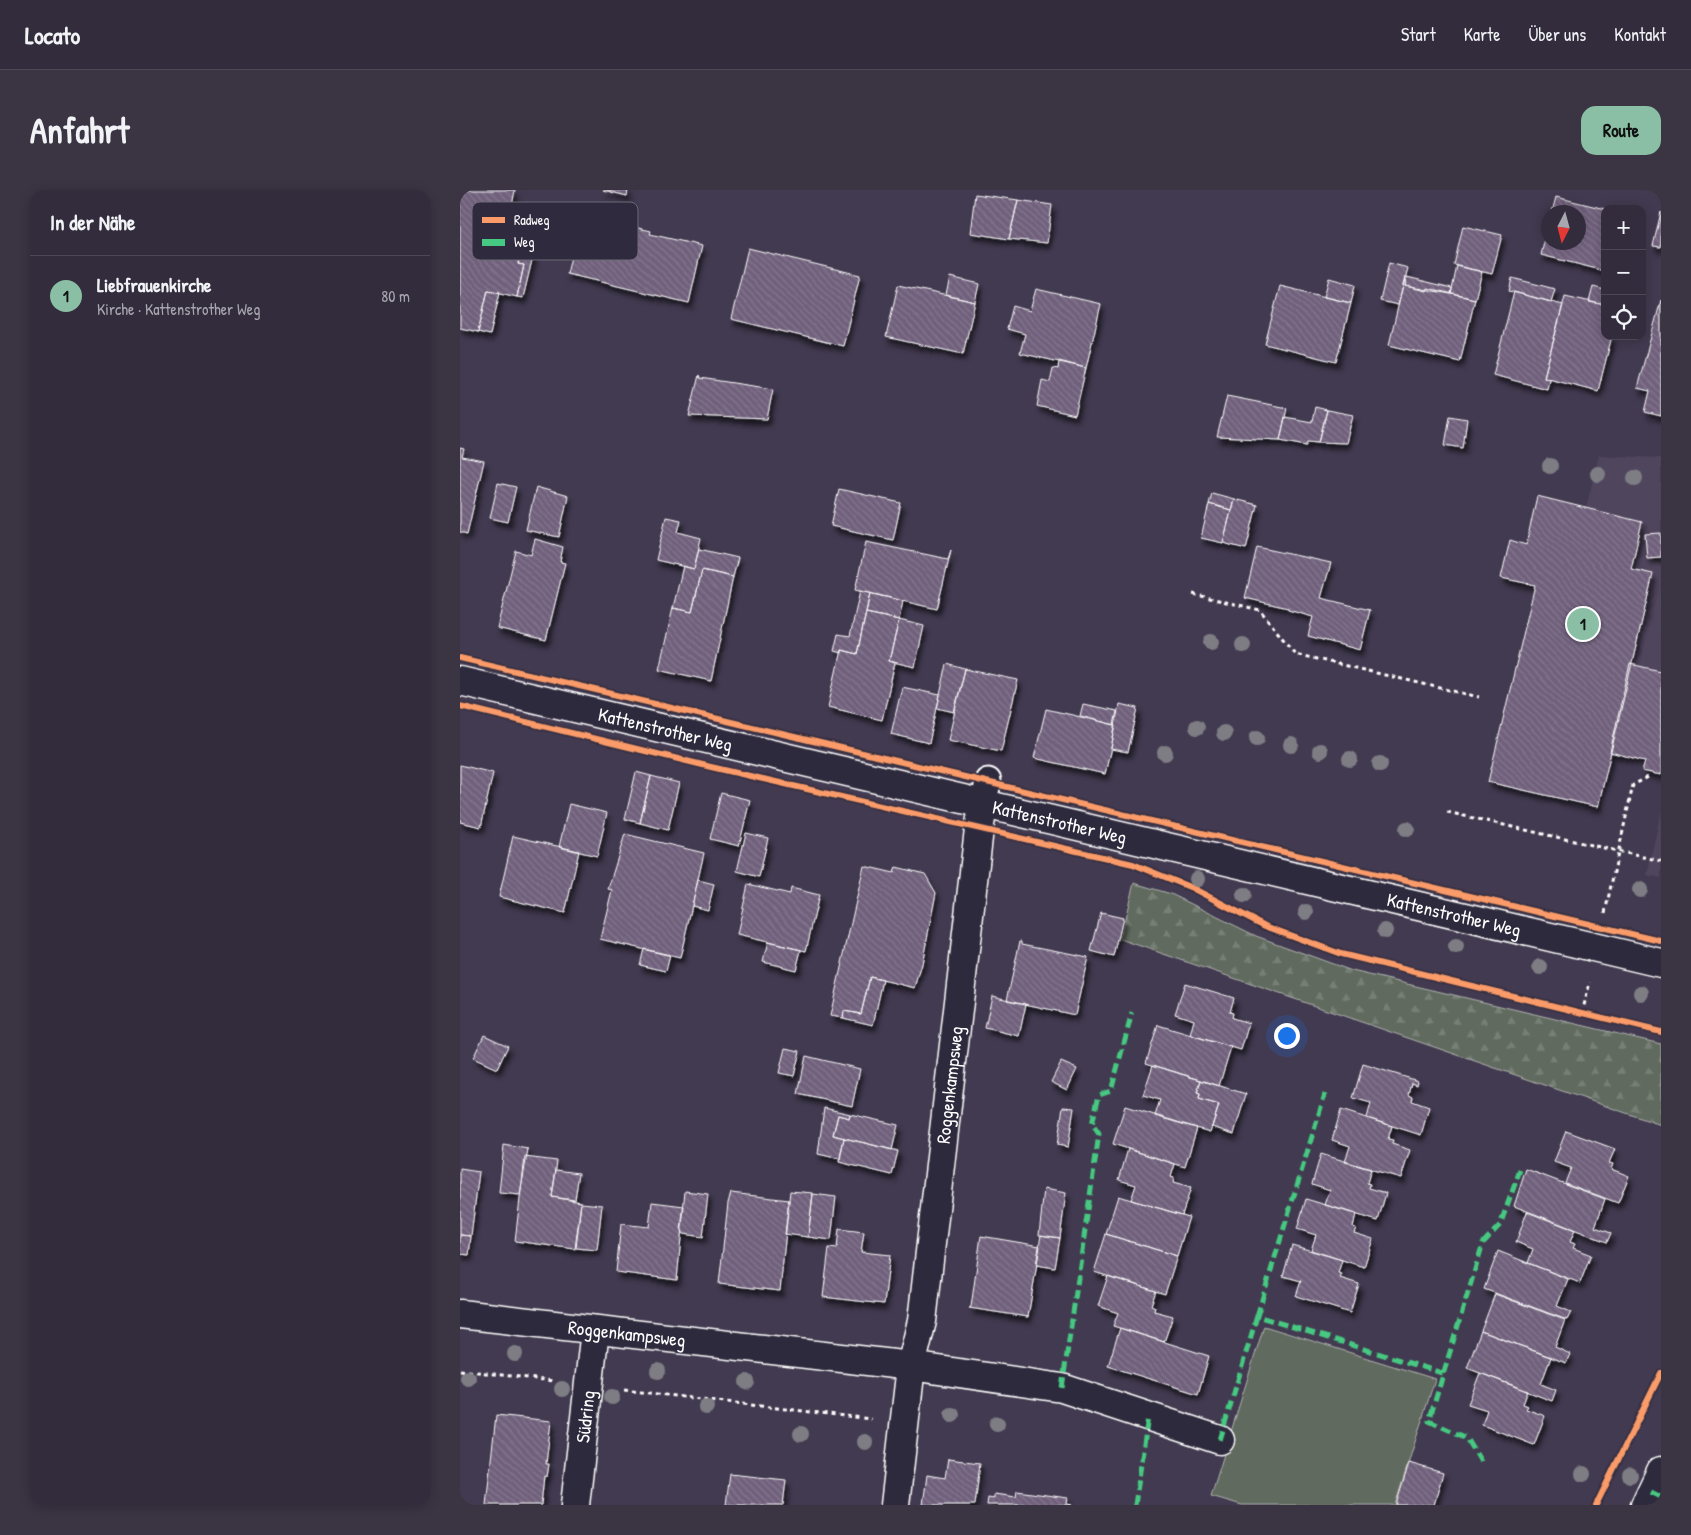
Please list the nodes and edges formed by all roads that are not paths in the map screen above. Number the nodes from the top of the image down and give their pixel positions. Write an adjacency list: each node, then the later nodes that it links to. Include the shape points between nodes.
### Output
1 (460, 681): 2 (street, Kattenstrother Weg)
2 (986, 792): 3 (street, Kattenstrother Weg); 6 (street, Roggenkampsweg, via 923,1311)
3 (1661, 963)
4 (460, 1314): 5 (street, Roggenkampsweg)
5 (595, 1330): 6 (street, Roggenkampsweg); 9 (street, Südring)
6 (911, 1366): 7 (street, Roggenkampsweg, via 1062,1388); 10 (street, Roggenkampsweg)
7 (1220, 1440)
8 (1661, 1471): 11 (street)
9 (575, 1505)
10 (894, 1505)
11 (1645, 1505)

